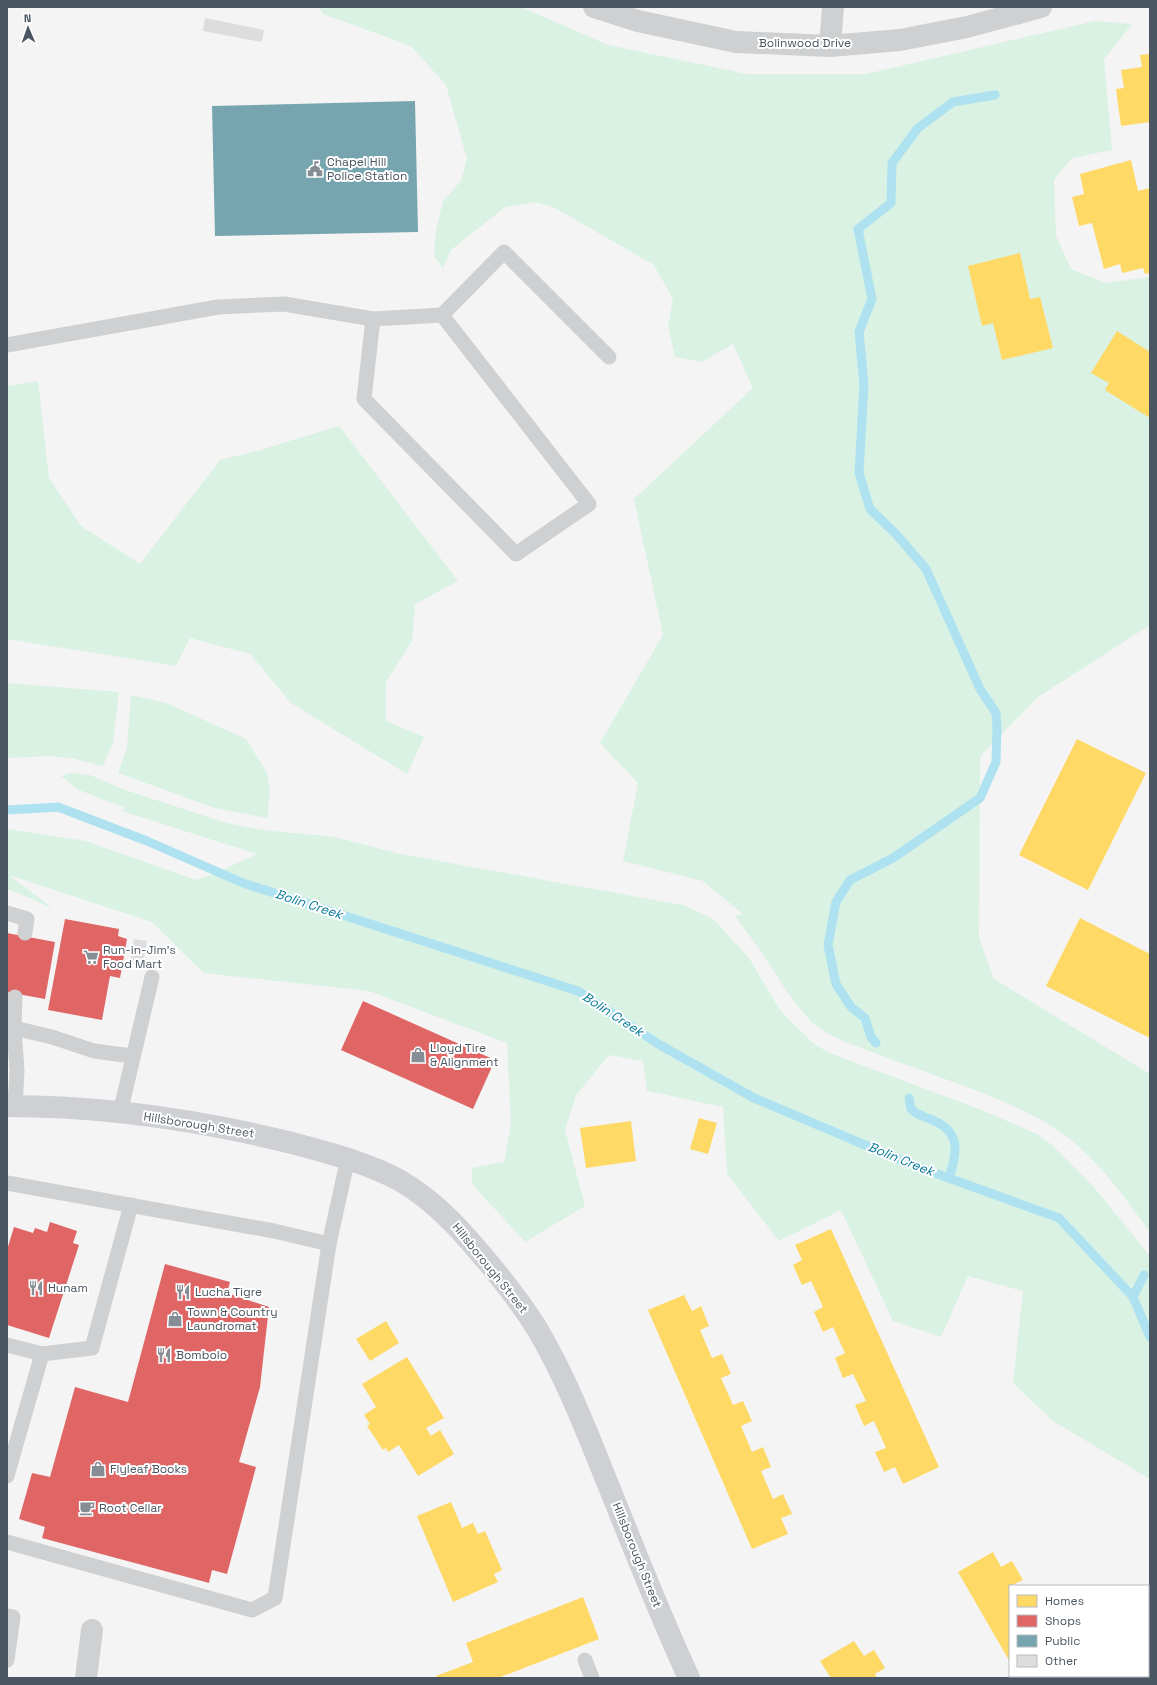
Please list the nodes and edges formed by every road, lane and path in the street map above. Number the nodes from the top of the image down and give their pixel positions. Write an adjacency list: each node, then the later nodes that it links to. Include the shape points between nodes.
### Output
1 (594, 7): 4 (street, Bolinwood Drive, via 638,21 736,42)
2 (833, 7): 4 (street)
3 (1041, 7): 4 (street, Bolinwood Drive, via 967,27 900,40)
4 (830, 46)
5 (442, 315): 6 (lane); 6 (lane, via 589,504 516,554 364,399); 8 (lane, via 504,252)
6 (373, 320): 7 (lane, via 284,304 218,307)
7 (7, 344)
8 (609, 357)
9 (7, 913): 10 (lane, via 27,919)
10 (25, 934)
11 (152, 977): 14 (lane)
12 (16, 996): 13 (lane)
13 (10, 1027): 14 (lane, via 94,1051); 15 (lane, via 17,1071)
14 (132, 1056): 16 (lane)
15 (11, 1106): 16 (street, Hillsborough Street)
16 (120, 1113): 17 (street, Hillsborough Street, via 206,1124)
17 (348, 1158): 20 (lane); 31 (street, Hillsborough Street, via 399,1180 431,1201 460,1228 539,1331 580,1416)
18 (7, 1183): 19 (lane)
19 (131, 1205): 20 (lane, via 274,1231); 22 (lane, via 92,1348)
20 (329, 1244): 24 (lane, via 275,1598 252,1610)
21 (7, 1345): 22 (lane)
22 (42, 1354): 23 (lane)
23 (7, 1476)
24 (7, 1542)
25 (7, 1616): 27 (lane, via 13,1617)
26 (92, 1630): 29 (street)
27 (7, 1660)
28 (586, 1660): 30 (lane)
29 (86, 1678)
30 (592, 1678)
31 (689, 1678)

